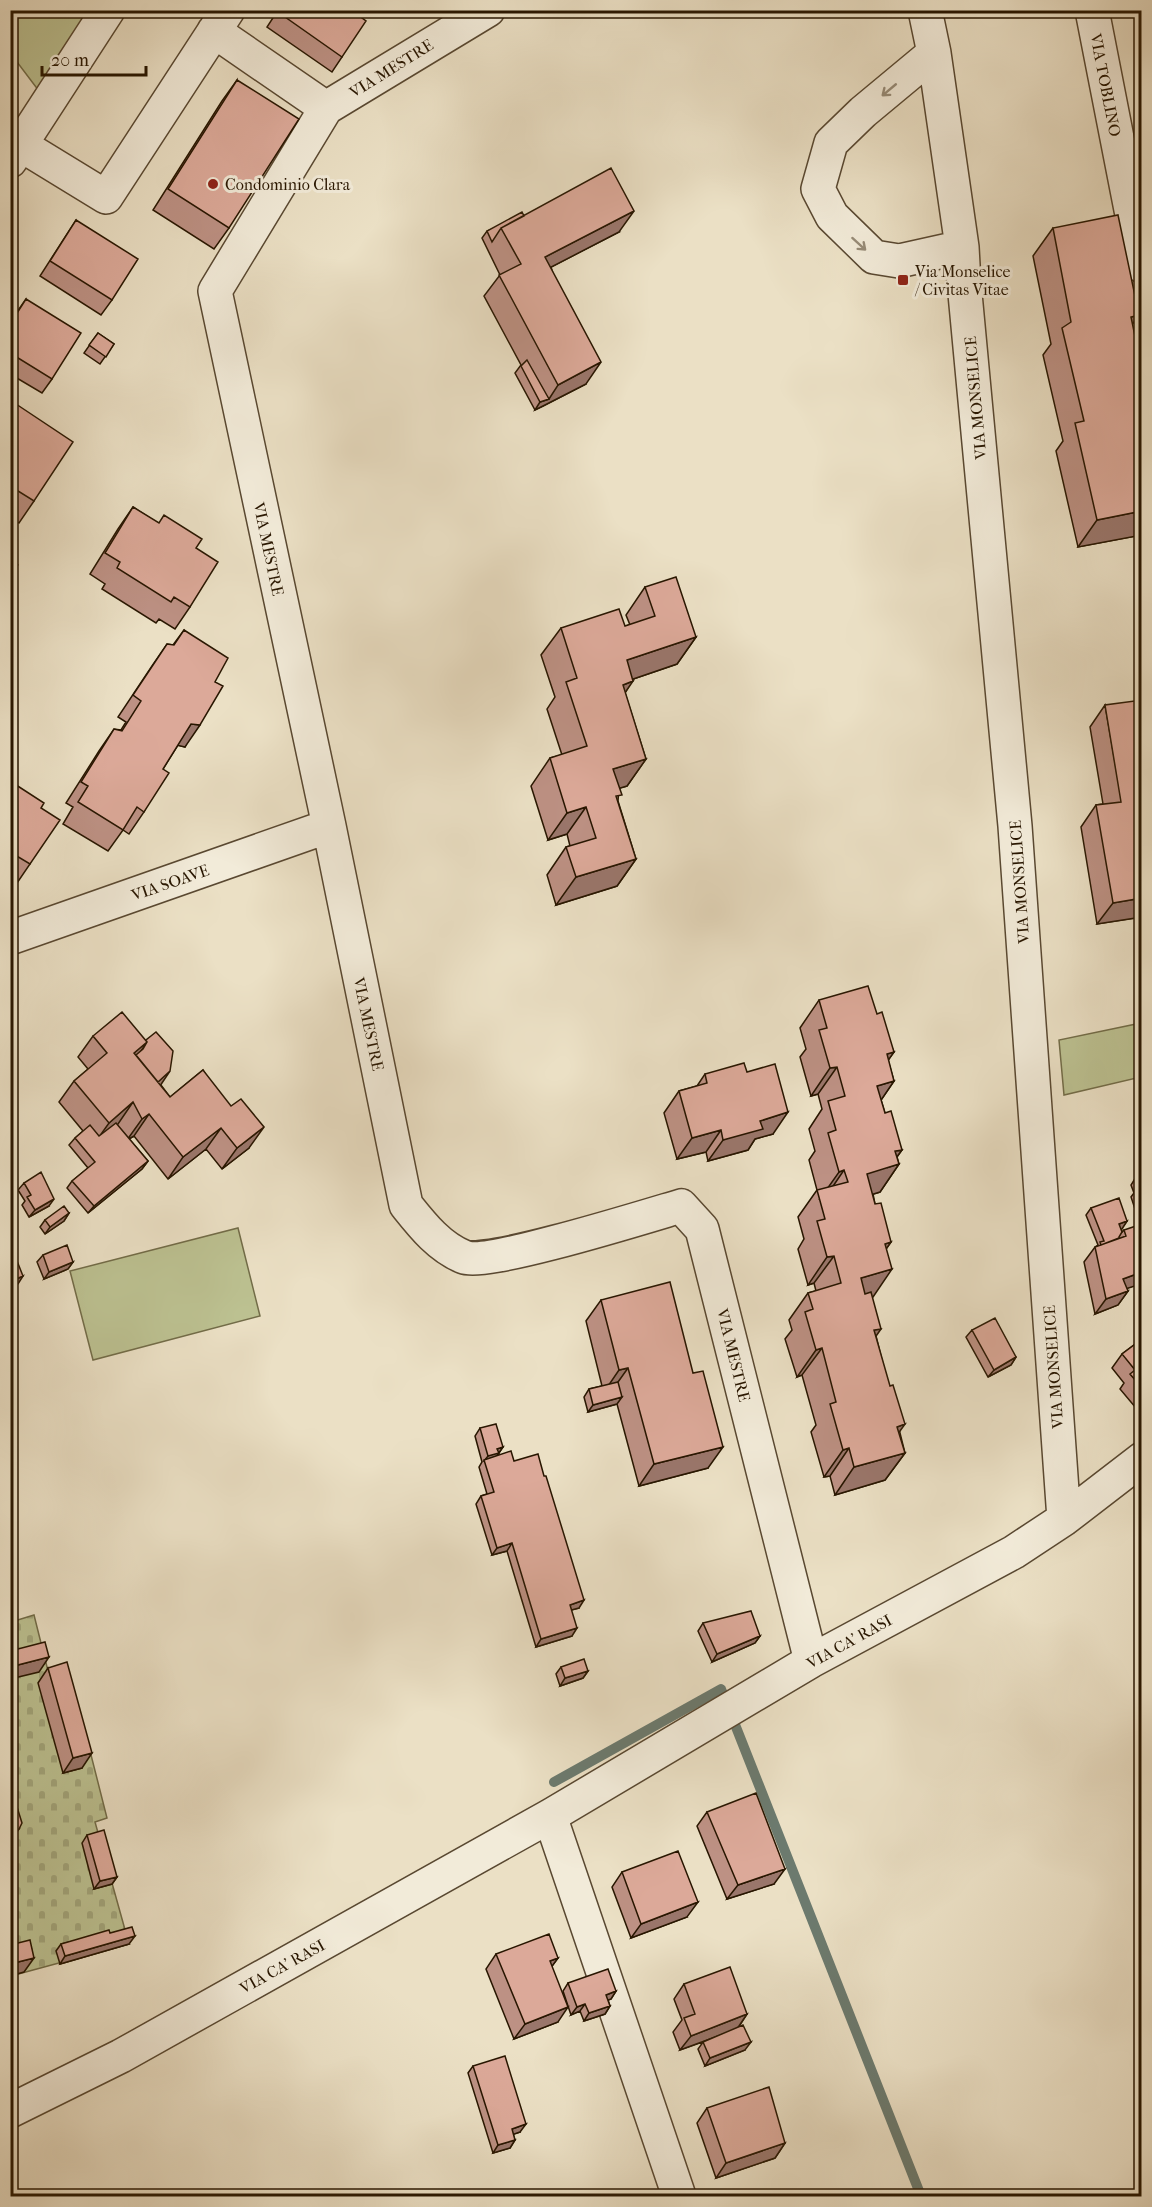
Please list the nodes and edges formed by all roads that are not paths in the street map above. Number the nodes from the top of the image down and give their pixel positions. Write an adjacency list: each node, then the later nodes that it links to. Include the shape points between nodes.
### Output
1 (108, 10): 8 (street)
2 (488, 10): 7 (street, VIA MESTRE)
3 (925, 10): 6 (street, VIA MONSELICE)
4 (1092, 10): 10 (street, VIA TOBLINO)
5 (221, 21): 7 (street); 8 (street, via 106,197)
6 (933, 53): 9 (street, VIA MONSELICE); 9 (street, one-way to 9, via 831,143 818,189 832,216 874,257 899,261)
7 (326, 108): 11 (street, VIA MESTRE, via 214,291)
8 (16, 153)
9 (962, 247): 14 (street, VIA MONSELICE, via 1015,826)
10 (1142, 266)
11 (329, 826): 12 (street, VIA SOAVE); 15 (street, VIA MESTRE, via 406,1205 431,1236 465,1257 497,1256 681,1206 702,1228)
12 (10, 938)
13 (1142, 1459): 14 (street, VIA CA' RASI)
14 (1064, 1519): 15 (street, VIA CA' RASI, via 1014,1552)
15 (811, 1661): 16 (street, VIA CA' RASI)
16 (550, 1816): 17 (street, VIA CA' RASI, via 121,2056); 18 (street)
17 (10, 2111)
18 (679, 2196)

